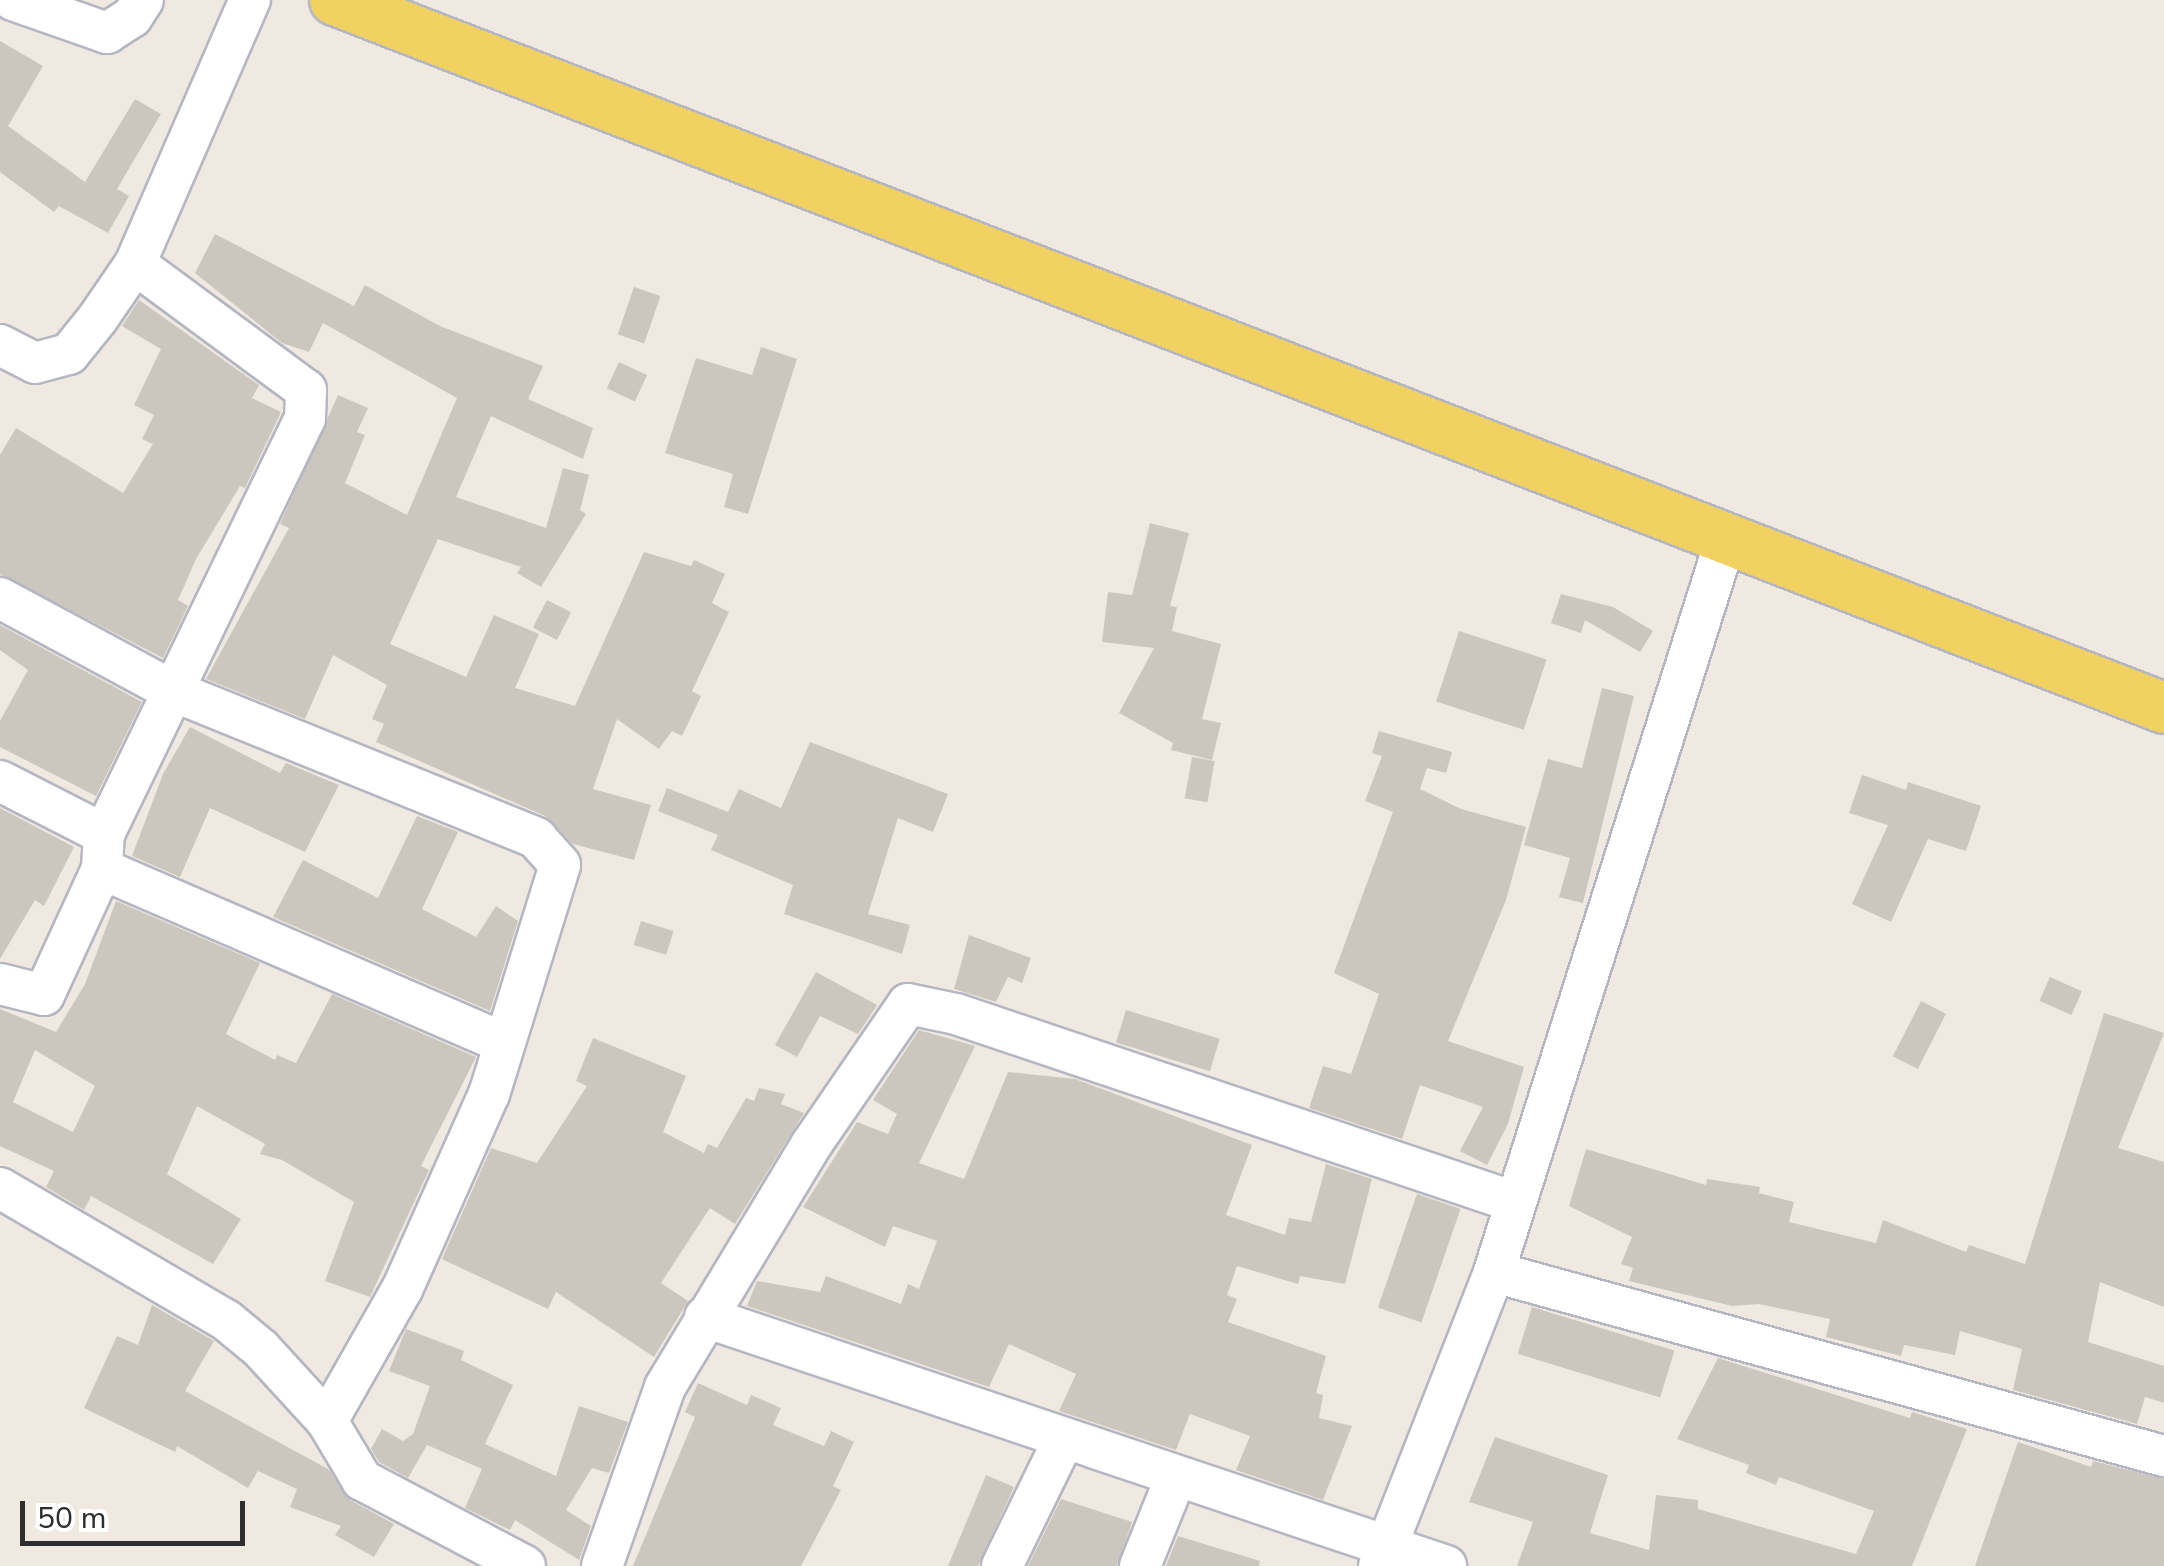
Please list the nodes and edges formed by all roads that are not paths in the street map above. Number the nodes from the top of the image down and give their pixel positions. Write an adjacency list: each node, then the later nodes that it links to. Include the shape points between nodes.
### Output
1 (12, 0): 2 (street, via 107,33 132,17)
2 (142, 0)
3 (250, 0): 5 (street)
4 (335, 0): 7 (main road)
5 (135, 264): 6 (street, via 69,354 35,363); 9 (street, via 306,390 295,447)
6 (0, 344)
7 (1726, 539): 10 (main road); 16 (street)
8 (0, 598): 9 (street)
9 (173, 691): 12 (street); 14 (street, via 552,848 560,866 550,913)
10 (2164, 708)
11 (0, 781): 12 (street)
12 (104, 852): 13 (street, via 44,995); 14 (street)
13 (0, 984)
14 (504, 1043): 19 (street, via 489,1094 402,1290)
15 (0, 1188): 19 (street, via 226,1320)
16 (1516, 1202): 17 (street); 18 (street, via 956,1014 908,1004)
17 (1494, 1272): 21 (street); 23 (street)
18 (705, 1318): 20 (street); 25 (street, via 665,1387)
19 (327, 1420): 24 (street, via 362,1480)
20 (1064, 1438): 22 (street); 26 (street)
21 (2164, 1456)
22 (1176, 1477): 23 (street); 27 (street)
23 (1383, 1557): 28 (street)
24 (525, 1566)
25 (602, 1566)
26 (1002, 1566)
27 (1140, 1566)
28 (1446, 1566)

